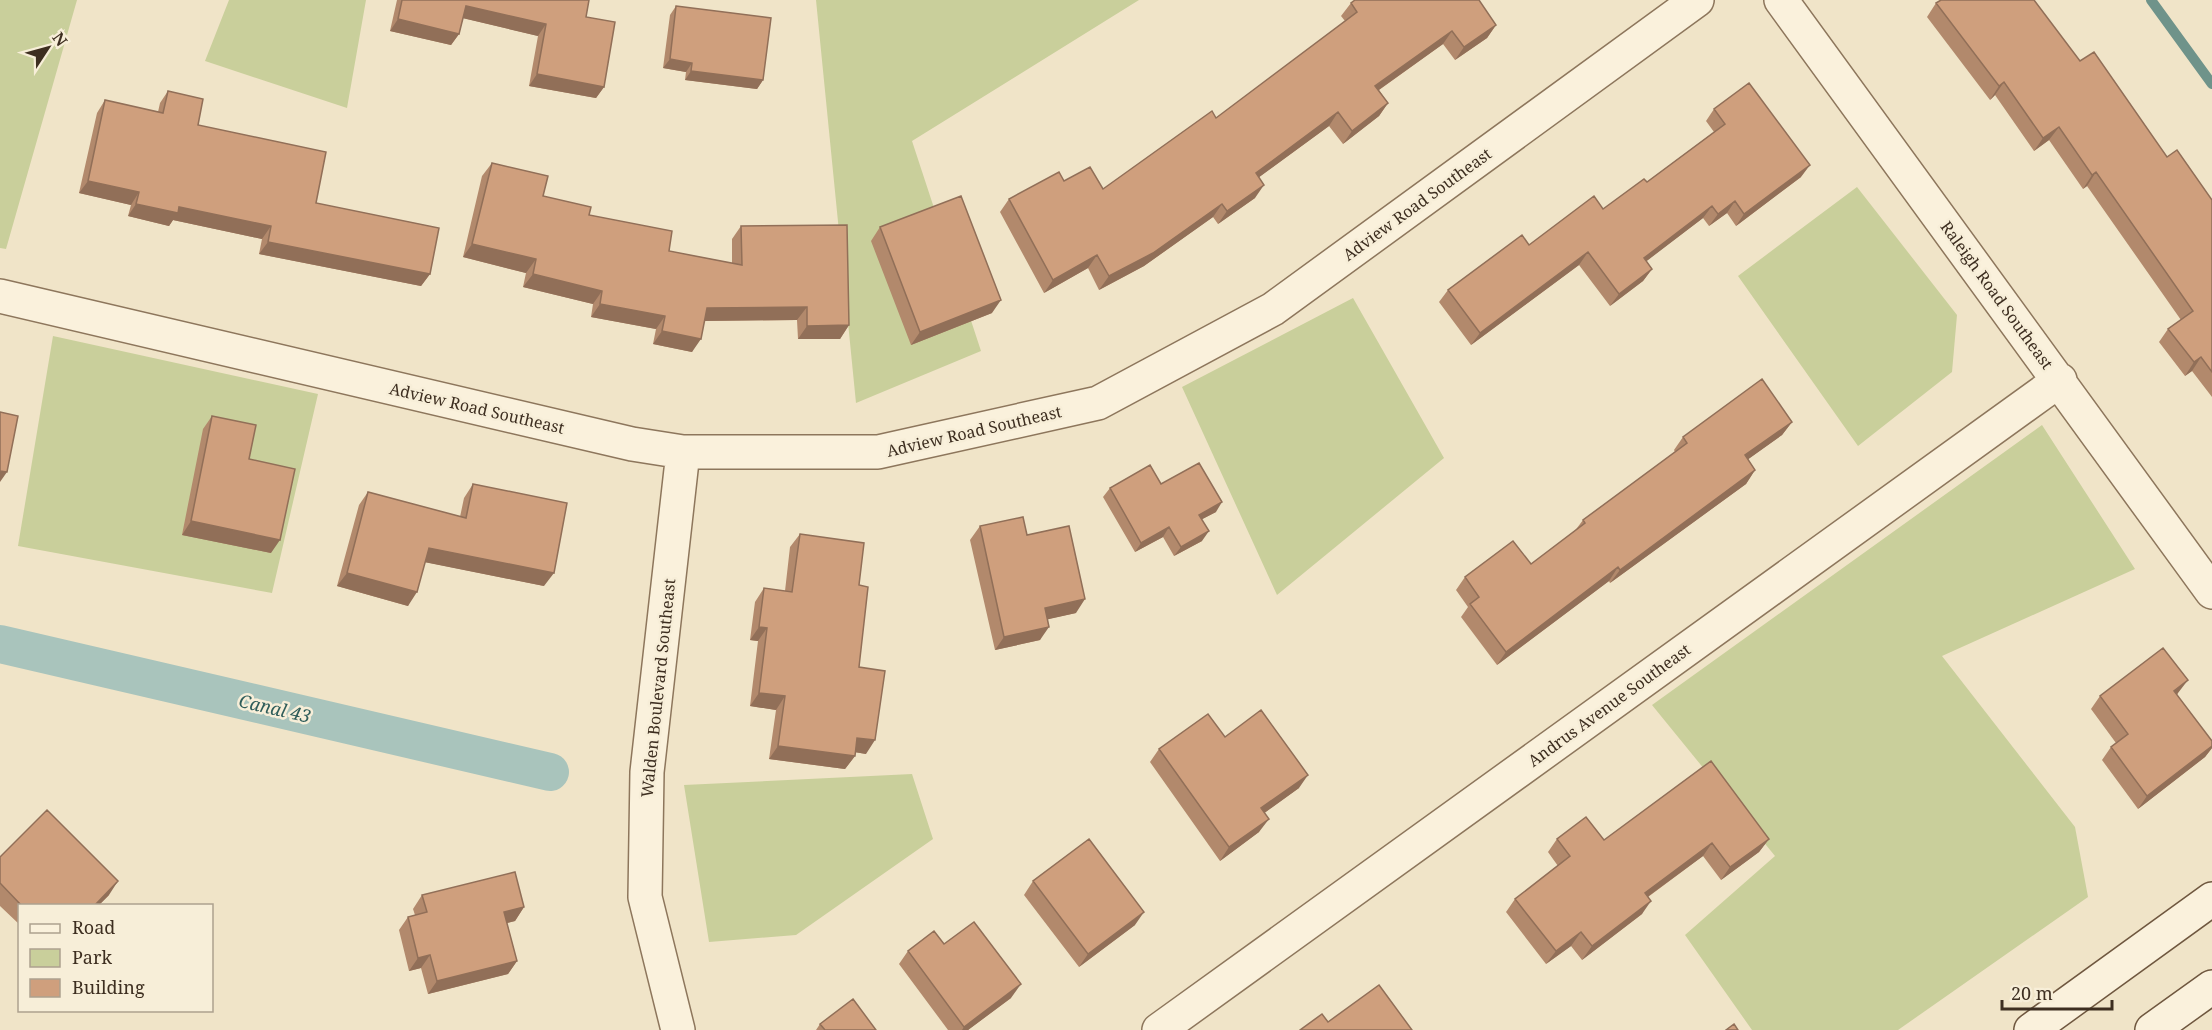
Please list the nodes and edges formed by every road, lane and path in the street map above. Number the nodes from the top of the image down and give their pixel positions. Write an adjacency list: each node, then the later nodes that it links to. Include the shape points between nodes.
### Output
1 (1697, 0): 5 (street, Adview Road Southeast, via 1274,309 1098,403 878,452)
2 (1780, 0): 4 (street, Raleigh Road Southeast)
3 (0, 296): 5 (street, Adview Road Southeast, via 632,444)
4 (2060, 380): 6 (street, Raleigh Road Southeast); 10 (street, Andrus Avenue Southeast)
5 (683, 452): 9 (street, Walden Boulevard Southeast, via 647,772 645,897)
6 (2212, 592)
7 (2212, 899): 11 (street)
8 (2212, 987): 12 (street)
9 (678, 1030)
10 (1159, 1030)
11 (2031, 1030)
12 (2152, 1030)

